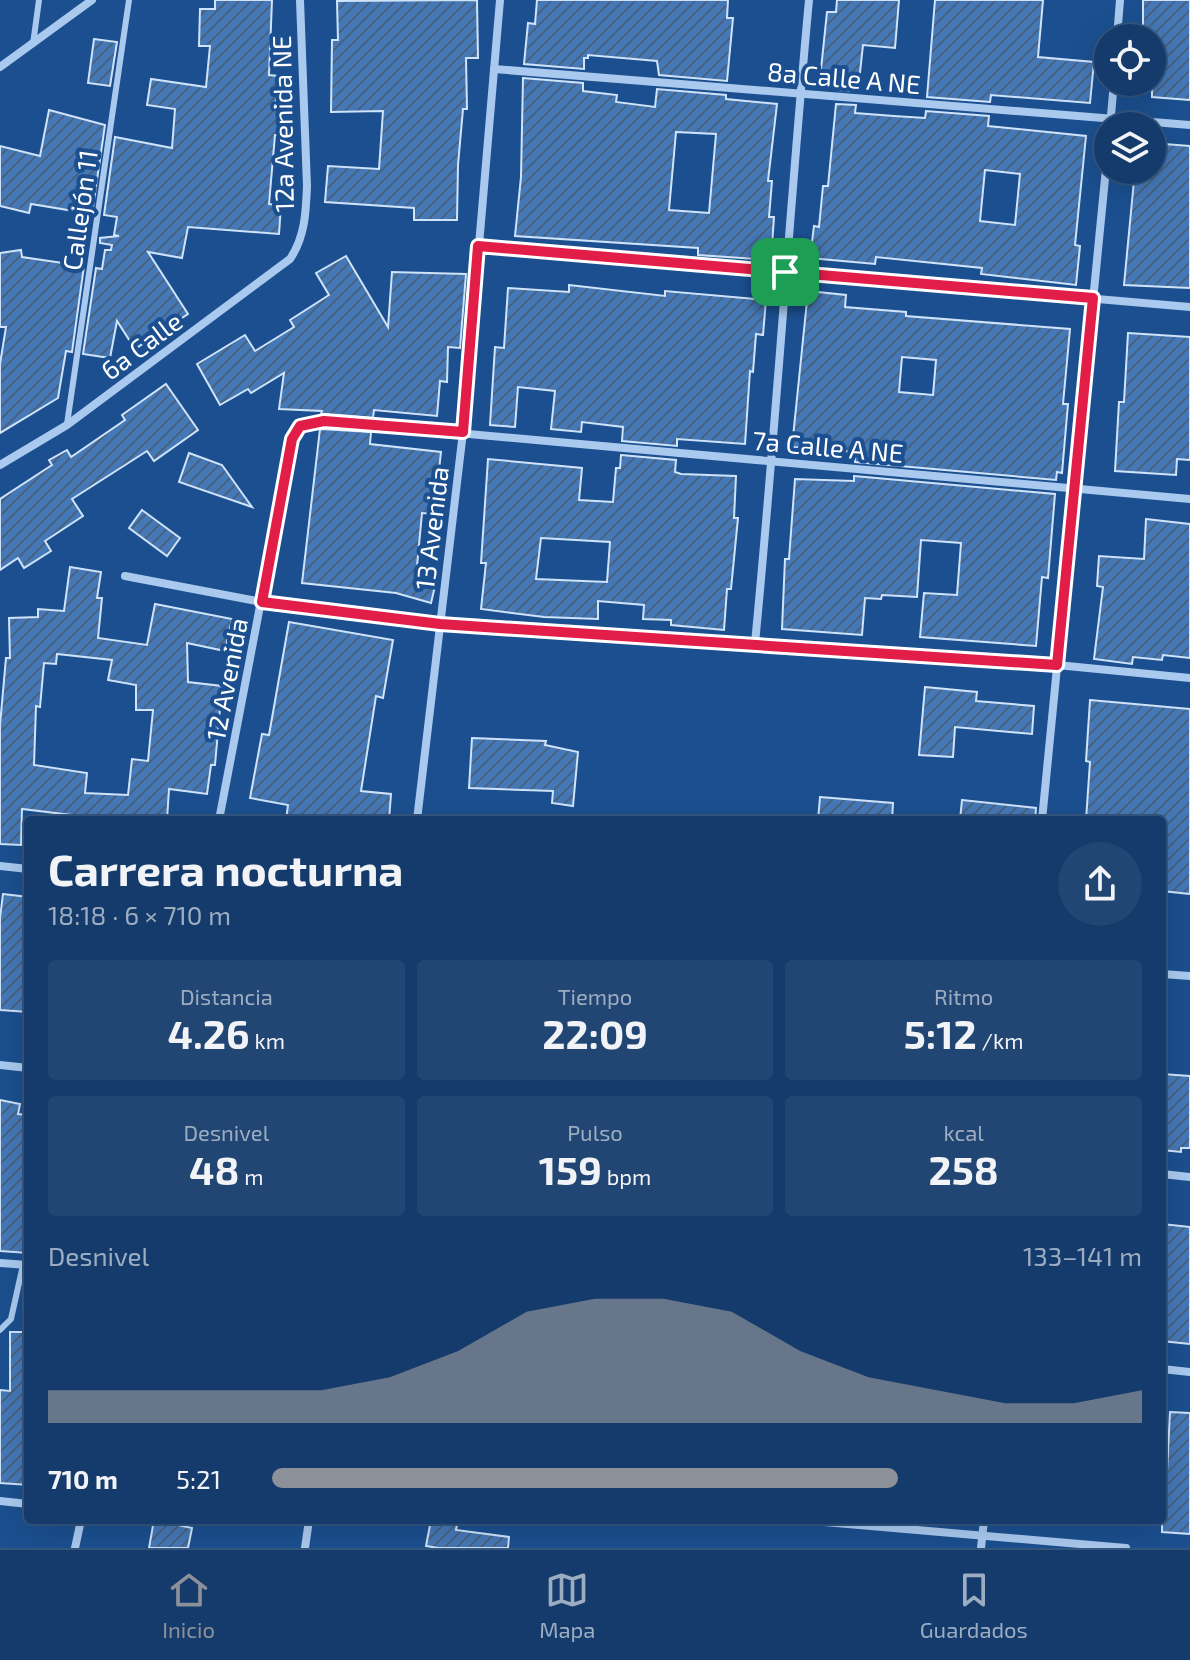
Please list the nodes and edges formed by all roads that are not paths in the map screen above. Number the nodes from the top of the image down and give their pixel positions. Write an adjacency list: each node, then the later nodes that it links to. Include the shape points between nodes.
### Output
1 (39, 0): 9 (lane)
2 (92, 0): 9 (street)
3 (129, 0): 22 (lane, Callejón 11)
4 (300, 0): 18 (street, 12a Avenida NE, via 307,186)
5 (500, 0): 11 (street, 13 Avenida)
6 (809, 0): 12 (street)
7 (1120, 0): 8 (street)
8 (1118, 24)
9 (33, 44): 10 (street)
10 (0, 67)
11 (494, 69): 12 (street, 8a Calle A NE); 17 (street, 13 Avenida)
12 (800, 93): 13 (street, 8a Calle A NE); 19 (street)
13 (1094, 120)
14 (1166, 124): 15 (street, 8a Calle A NE)
15 (1190, 125)
16 (1104, 184): 20 (street)
17 (478, 246): 19 (street); 23 (street, 13 Avenida)
18 (298, 247): 22 (street, 6a Calle, via 290,259)
19 (785, 272): 20 (street); 24 (street)
20 (1093, 298): 21 (street); 26 (street)
21 (1190, 307)
22 (67, 425): 25 (street, 6a Calle)
23 (463, 432): 24 (street, 7a Calle A NE); 29 (street, 12 Avenida, via 324,421 300,426 292,439); 30 (street, 13 Avenida)
24 (773, 461): 26 (street, 7a Calle A NE); 31 (street)
25 (0, 465)
26 (1074, 488): 27 (street, 7a Calle A NE); 32 (street)
27 (1190, 499)
28 (125, 576): 29 (street)
29 (262, 602): 30 (street); 34 (street, 12 Avenida)
30 (440, 624): 31 (street); 35 (street, 13 Avenida)
31 (755, 643): 32 (street)
32 (1057, 665): 33 (street); 36 (street)
33 (1190, 678)
34 (220, 816)
35 (417, 816)
36 (1042, 816)
37 (0, 866): 38 (street)
38 (24, 869)
39 (1166, 974): 40 (street)
40 (1190, 976)
41 (0, 1065): 42 (street)
42 (24, 1068)
43 (1166, 1174): 44 (street)
44 (1190, 1177)
45 (0, 1263): 46 (street)
46 (24, 1265)
47 (24, 1274): 48 (lane, via 11,1319)
48 (0, 1330)
49 (1166, 1369): 50 (street)
50 (1190, 1372)
51 (0, 1501): 52 (street)
52 (24, 1504)
53 (80, 1524): 58 (street)
54 (308, 1524): 59 (street)
55 (849, 1524): 57 (street)
56 (983, 1524): 57 (street)
57 (982, 1535): 60 (street); 61 (street)
58 (75, 1548)
59 (305, 1548)
60 (981, 1548)
61 (1126, 1548)

